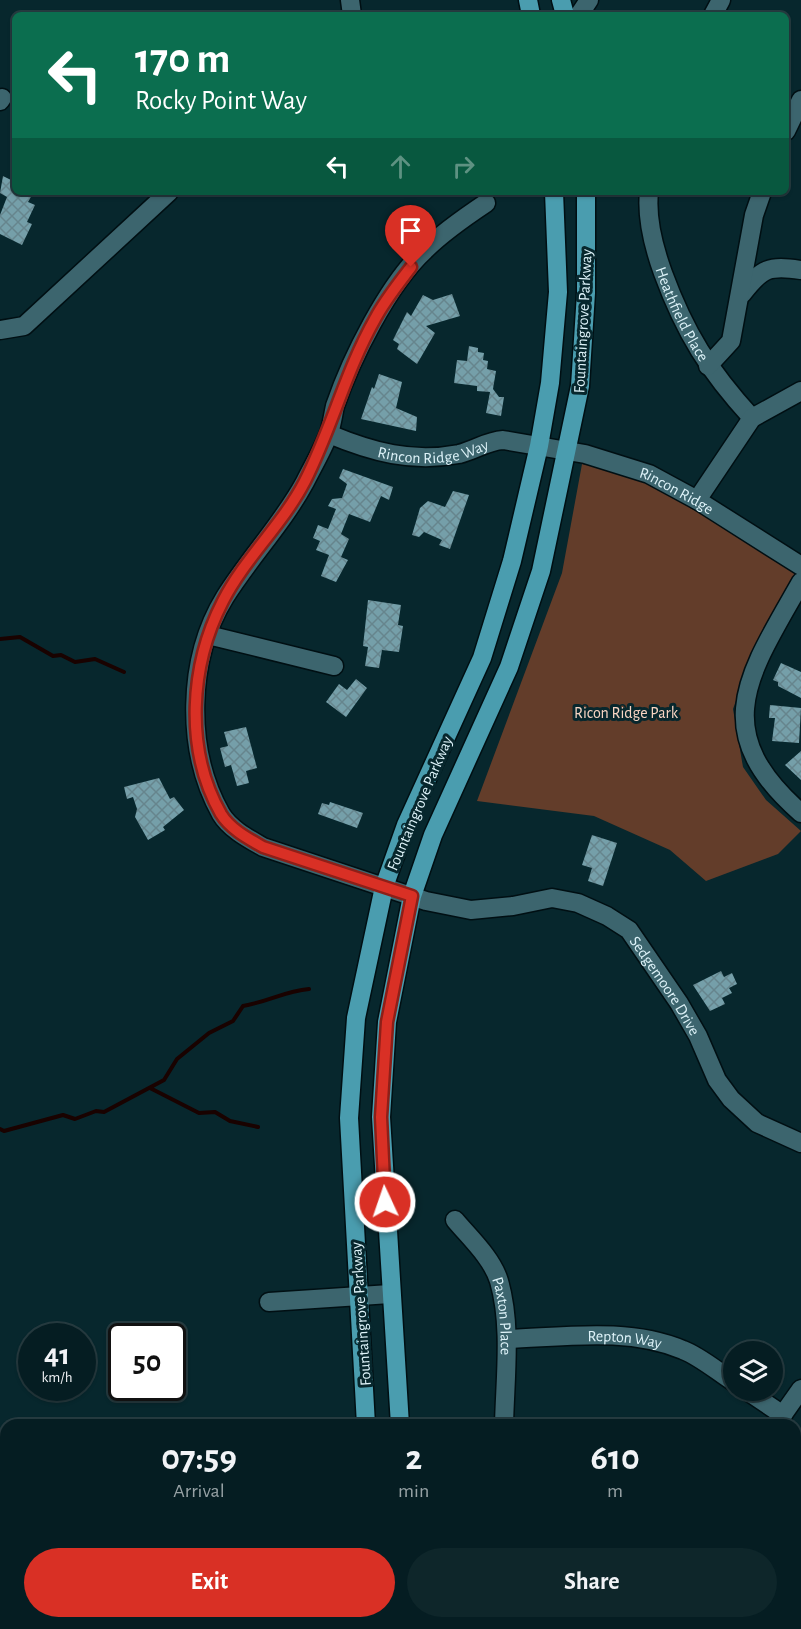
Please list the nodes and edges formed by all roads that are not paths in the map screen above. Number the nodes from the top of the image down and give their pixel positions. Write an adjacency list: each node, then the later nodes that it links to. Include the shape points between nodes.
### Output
1 (801, 100): 2 (street)
2 (789, 125)
3 (166, 195): 11 (street, via 24,326)
4 (554, 195): 16 (main road, Fountaingrove Parkway, via 558,292 550,383)
5 (586, 195): 17 (main road, Fountaingrove Parkway, via 586,305 580,386)
6 (649, 195): 12 (street, Heathfield Place, via 655,250 681,319)
7 (761, 195): 10 (street)
8 (486, 203): 15 (street, Sedgemoore Drive, via 423,251 375,318 336,406)
9 (801, 270): 10 (street, via 776,266 755,277)
10 (741, 295): 12 (street, via 731,340)
11 (0, 330)
12 (708, 366): 14 (street, Heathfield Place)
13 (801, 391): 14 (street)
14 (752, 418): 18 (street)
15 (328, 434): 16 (street, Rincon Ridge Way, via 391,456 422,458 461,453 491,441); 21 (street, Sedgemoore Drive, via 304,484 225,598)
16 (539, 446): 17 (street, Rincon Ridge); 24 (main road, Fountaingrove Parkway, via 512,561 482,658 406,825)
17 (568, 452): 18 (street, Rincon Ridge, via 631,466); 25 (main road, Fountaingrove Parkway, via 541,571 509,667 433,835)
18 (697, 500): 19 (street, Rincon Ridge)
19 (801, 566)
20 (801, 582): 23 (street, via 755,665 747,693 745,725 748,747 763,776)
21 (208, 635): 22 (street); 24 (street, Sedgemoore Drive, via 199,664 195,712 203,772 222,815 242,835 263,847)
22 (333, 666)
23 (801, 813)
24 (384, 887): 25 (street, Sedgemoore Drive); 29 (main road, Fountaingrove Parkway, via 356,1018 350,1080)
25 (412, 896): 26 (street, Sedgemoore Drive, via 471,910 552,898 578,903 629,930 680,1003 717,1080 731,1099 757,1123); 28 (main road, Fountaingrove Parkway, via 387,1022 381,1117)
26 (801, 1143)
27 (455, 1220): 31 (street, Paxton Place, via 499,1280)
28 (390, 1294): 29 (street); 36 (main road, Fountaingrove Parkway)
29 (358, 1295): 30 (street); 35 (main road, Fountaingrove Parkway)
30 (269, 1302)
31 (507, 1339): 32 (street, Repton Way, via 619,1335 656,1340 686,1350); 37 (street, Paxton Place)
32 (723, 1375)
33 (801, 1389): 39 (street)
34 (758, 1401): 38 (street)
35 (366, 1419)
36 (400, 1419)
37 (504, 1419)
38 (778, 1419)
39 (780, 1419)

